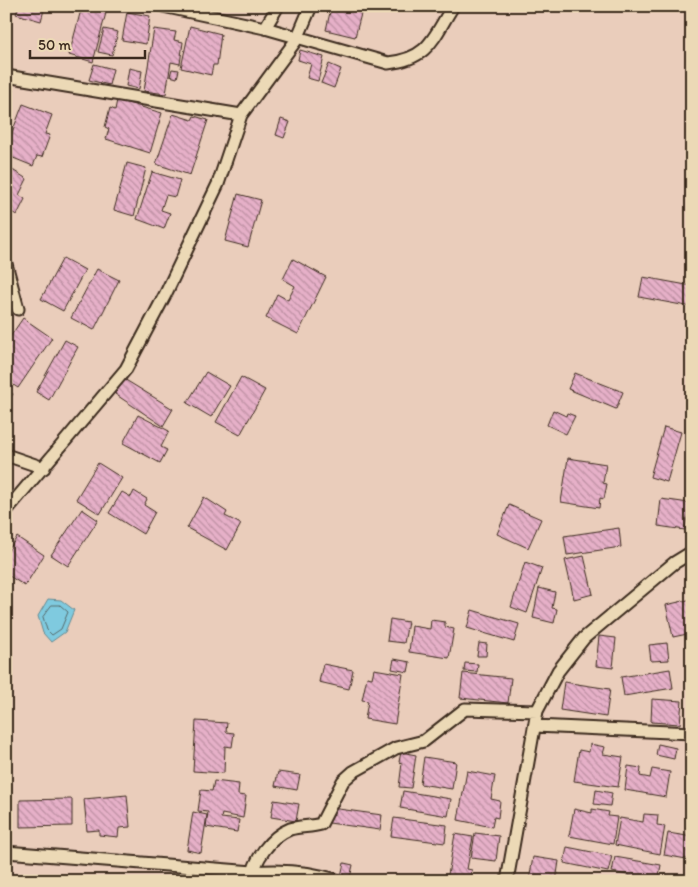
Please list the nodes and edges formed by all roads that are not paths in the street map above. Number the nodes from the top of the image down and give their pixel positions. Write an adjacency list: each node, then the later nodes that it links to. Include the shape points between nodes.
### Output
1 (163, 6): 5 (street)
2 (278, 6): 5 (street)
3 (311, 6): 6 (street)
4 (453, 6): 6 (street, via 426,50 407,62 388,63)
5 (265, 28): 6 (street)
6 (297, 39): 8 (street)
7 (6, 76): 8 (street)
8 (241, 116): 12 (street, via 218,184 126,369)
9 (6, 264): 10 (street)
10 (18, 309)
11 (6, 455): 12 (street)
12 (44, 468): 13 (street)
13 (6, 511)
14 (692, 552): 15 (street, via 674,563 584,638 558,671)
15 (537, 711): 16 (street); 19 (street, via 464,709 424,741 376,757 343,781 322,824 289,830 282,835 270,844)
16 (535, 726): 17 (street); 21 (street)
17 (692, 733)
18 (6, 852): 19 (street)
19 (252, 876): 20 (street, via 277,869 302,871)
20 (340, 881)
21 (508, 881)

